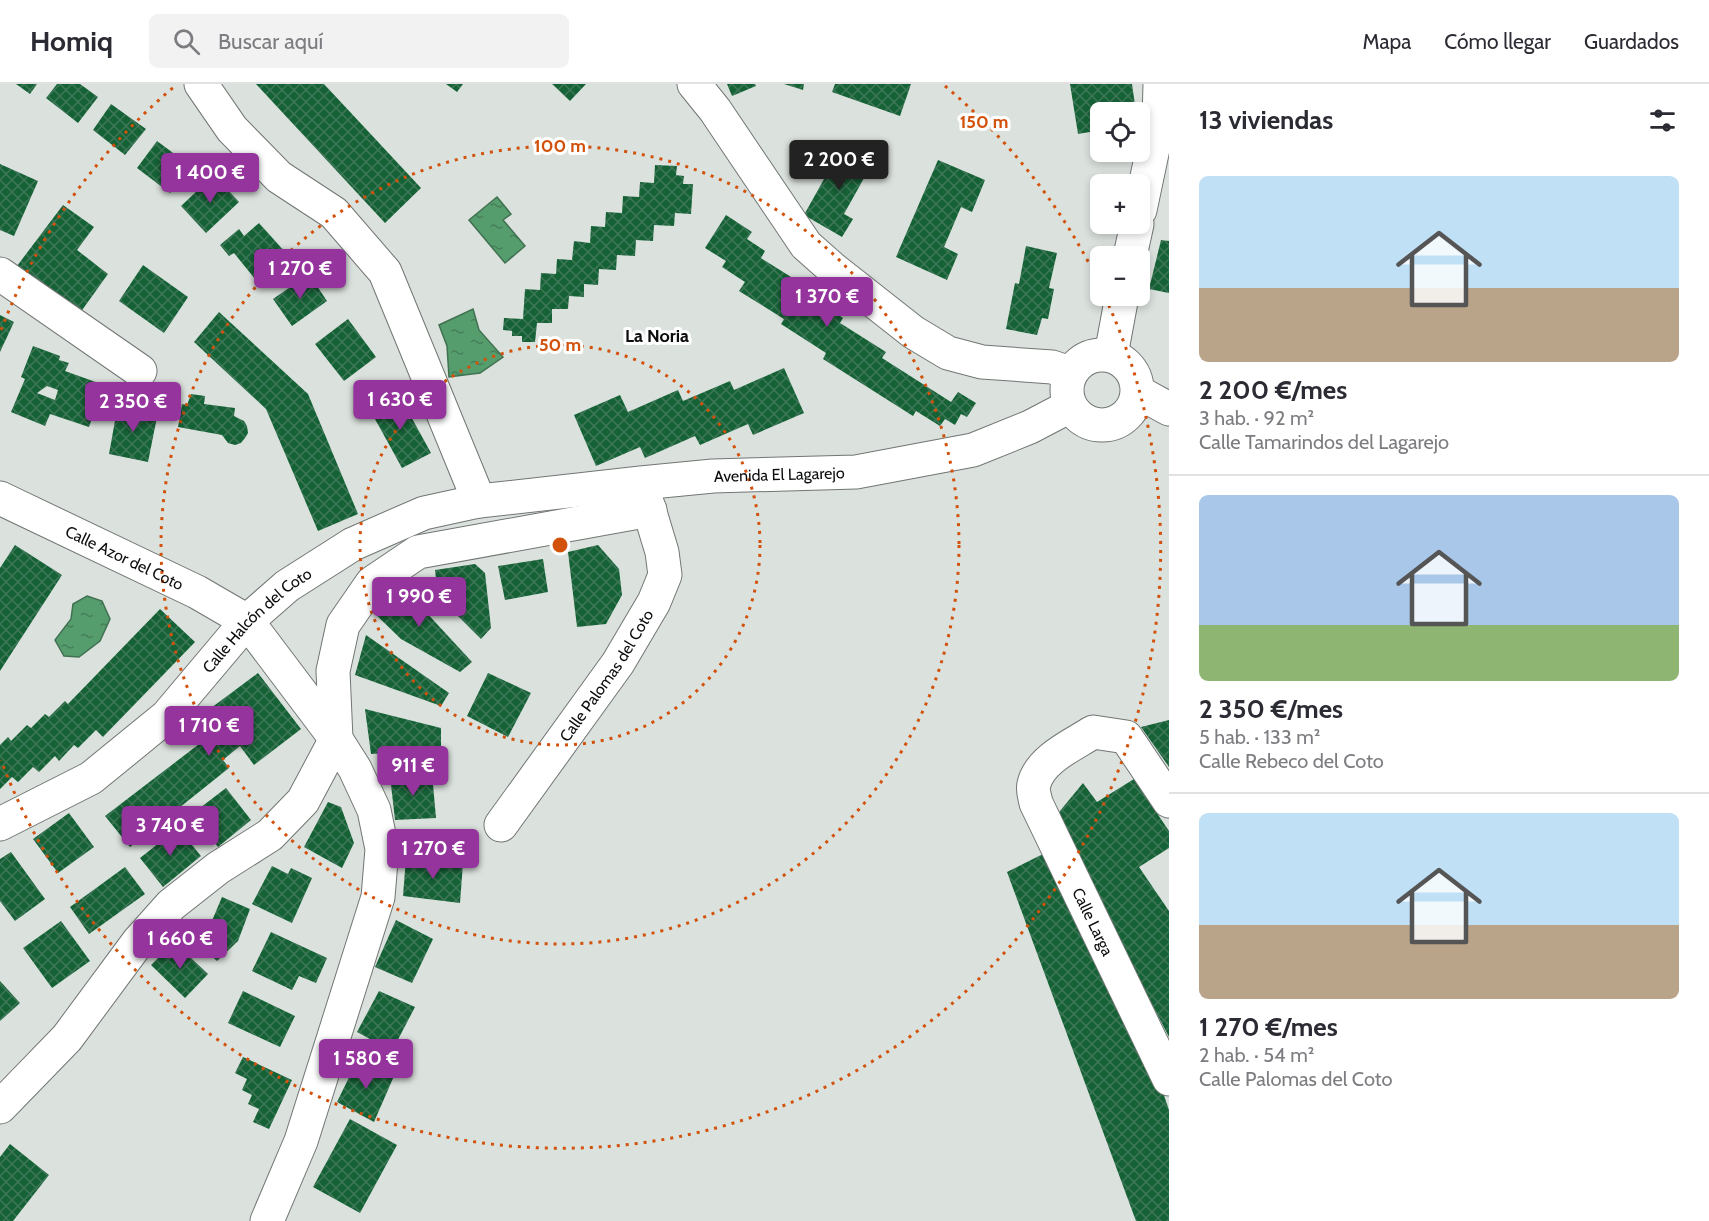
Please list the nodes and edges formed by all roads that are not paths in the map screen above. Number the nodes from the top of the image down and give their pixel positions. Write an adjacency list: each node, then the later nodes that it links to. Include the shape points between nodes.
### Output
1 (201, 84): 15 (street, via 232,129 279,177 334,213 385,272)
2 (694, 84): 9 (street, via 806,245 914,333 948,353 982,362 1052,367)
3 (1160, 84): 4 (street, via 1159,120)
4 (1148, 174)
5 (0, 273): 8 (street)
6 (1120, 306): 7 (street)
7 (1111, 355): 9 (street, via 1088,357); 10 (street, via 1131,369)
8 (140, 371)
9 (1070, 373): 11 (street)
10 (1138, 392): 11 (street, via 1128,414 1109,425 1086,422); 12 (street)
11 (1070, 406): 13 (street, Avenida El Lagarejo, via 973,450 856,472 713,476)
12 (1169, 409)
13 (646, 497): 15 (street, Avenida El Lagarejo); 17 (street, via 418,552 372,583 343,625 333,671); 20 (street, Calle Palomas del Coto, via 662,552 664,575 654,602 618,663)
14 (0, 498): 16 (street, Calle Azor del Coto, via 197,592)
15 (479, 501): 16 (street, Calle Halcón del Coto, via 424,513 353,544 287,586)
16 (247, 621): 17 (street); 19 (street, Calle Halcón del Coto, via 167,716 91,778)
17 (336, 739): 22 (street, via 303,801 270,835 218,868 171,905 138,942 67,1038); 23 (street, via 374,810 381,849 378,897 302,1142)
18 (1169, 801): 21 (street, Calle Larga, via 1126,736 1093,732 1046,763 1033,786 1036,803)
19 (0, 824)
20 (501, 825)
21 (1169, 1079)
22 (0, 1107)
23 (267, 1221)

